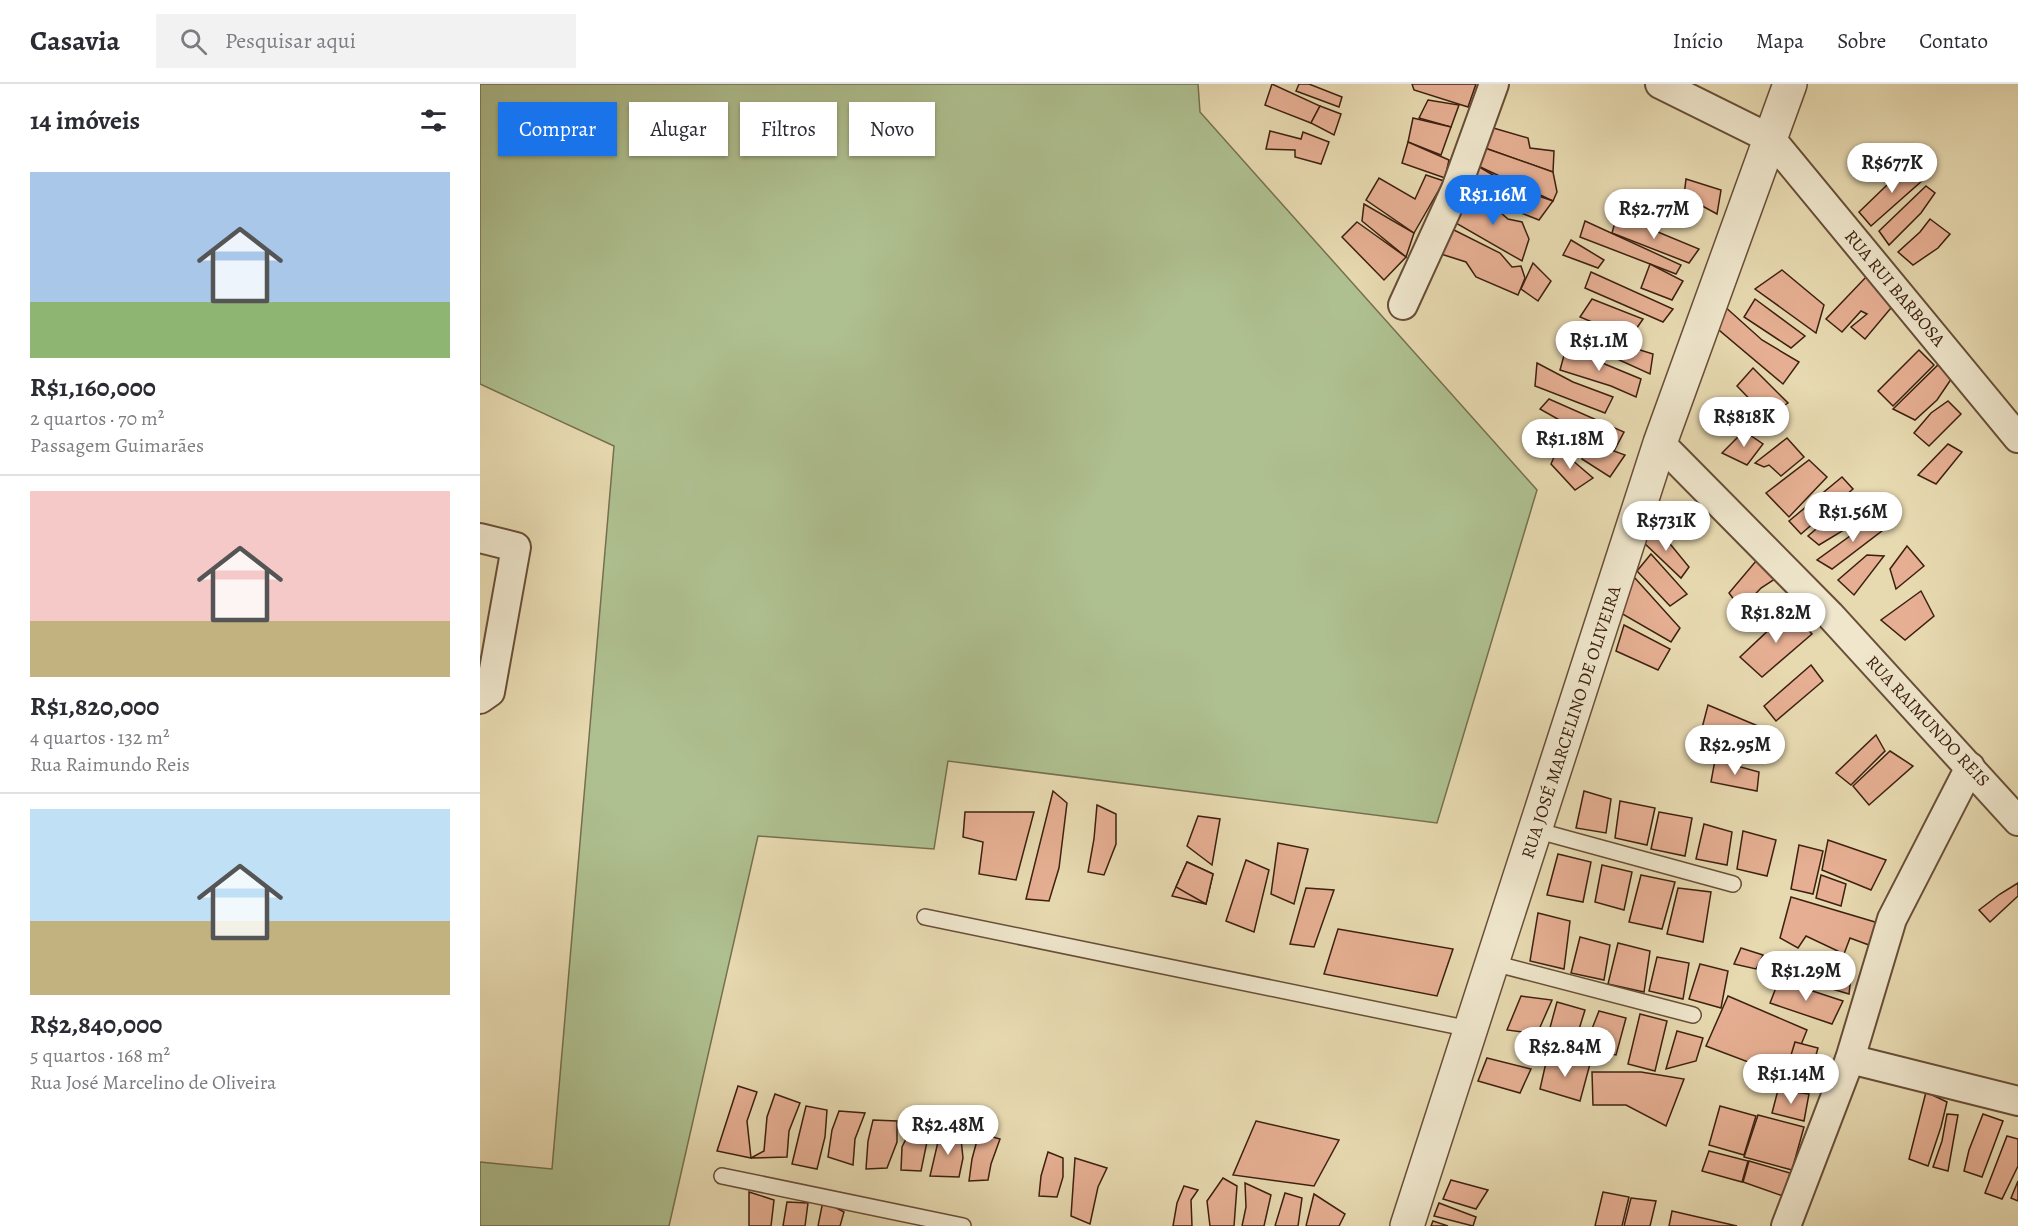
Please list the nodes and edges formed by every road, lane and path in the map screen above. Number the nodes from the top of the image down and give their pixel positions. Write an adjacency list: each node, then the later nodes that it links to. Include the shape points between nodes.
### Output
1 (1494, 84): 5 (street, via 1456,189)
2 (1660, 84): 4 (street)
3 (1790, 84): 4 (street, RUA JOSÉ MARCELINO DE OLIVEIRA)
4 (1771, 139): 6 (street, RUA RUI BARBOSA); 7 (street, RUA JOSÉ MARCELINO DE OLIVEIRA)
5 (1403, 304)
6 (2018, 438)
7 (1660, 443): 10 (street, RUA RAIMUNDO REIS, via 1830,615); 12 (street, RUA JOSÉ MARCELINO DE OLIVEIRA)
8 (480, 538): 9 (street, via 516,547 490,692)
9 (480, 699)
10 (1970, 767): 11 (street, RUA RAIMUNDO REIS); 18 (street, via 1892,919)
11 (2018, 821)
12 (1536, 830): 13 (lane); 15 (street, RUA JOSÉ MARCELINO DE OLIVEIRA)
13 (1733, 884)
14 (925, 917): 17 (lane)
15 (1493, 963): 16 (lane); 17 (street, RUA JOSÉ MARCELINO DE OLIVEIRA)
16 (1693, 1015)
17 (1470, 1029): 22 (street, RUA JOSÉ MARCELINO DE OLIVEIRA)
18 (1850, 1059): 19 (street); 23 (street)
19 (2018, 1101)
20 (722, 1176): 21 (lane)
21 (963, 1226)
22 (1407, 1226)
23 (1786, 1226)

